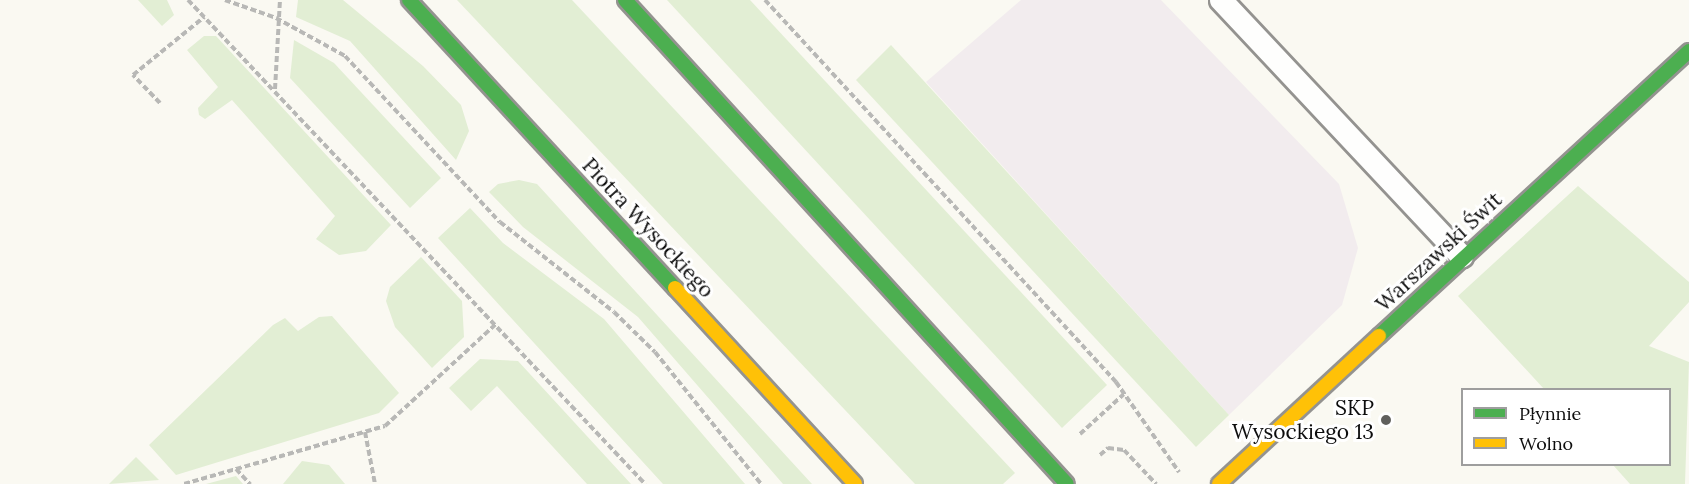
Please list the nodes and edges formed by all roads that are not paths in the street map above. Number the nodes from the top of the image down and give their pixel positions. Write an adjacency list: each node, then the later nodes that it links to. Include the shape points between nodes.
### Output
1 (409, 0): 6 (main road, Piotra Wysockiego)
2 (625, 0): 7 (main road)
3 (1221, 0): 5 (lane)
4 (1689, 51): 5 (main road, Warszawski Świt)
5 (1462, 257): 8 (main road, Warszawski Świt)
6 (855, 484)
7 (1067, 484)
8 (1219, 484)

